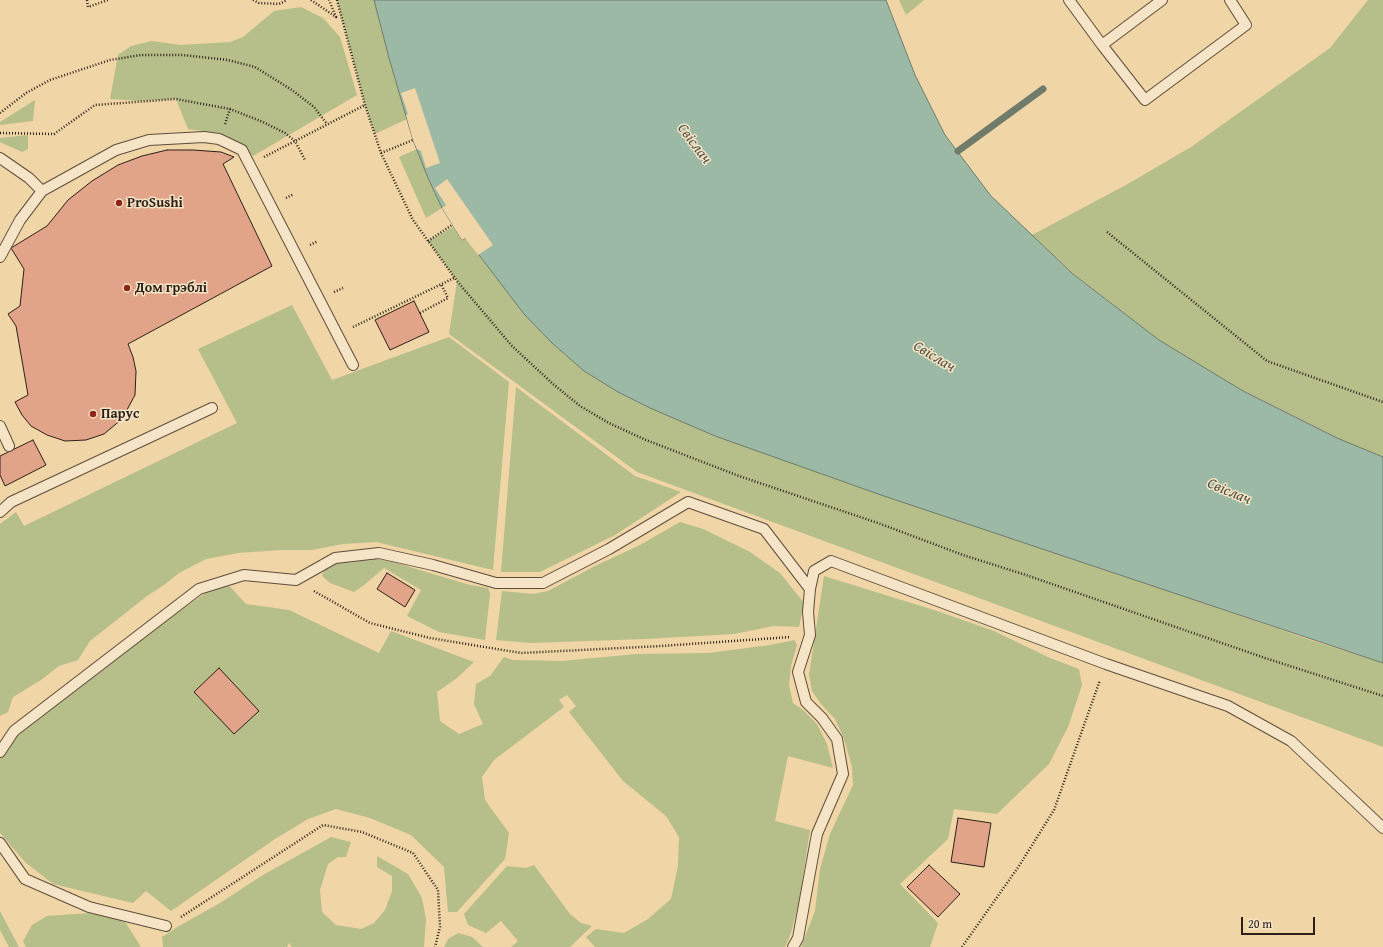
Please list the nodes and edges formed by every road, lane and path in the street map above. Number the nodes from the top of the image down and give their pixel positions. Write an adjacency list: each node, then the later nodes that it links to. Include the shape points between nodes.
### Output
1 (87, 0): 2 (path, via 88,7)
2 (108, 0)
3 (253, 0): 4 (path, via 259,3 279,4)
4 (286, 0)
5 (311, 0): 6 (path, via 336,17)
6 (329, 0)
7 (337, 0): 12 (path)
8 (1069, 0): 11 (lane)
9 (1162, 0): 11 (lane)
10 (1230, 0): 11 (lane, via 1246,25 1145,100)
11 (1102, 45)
12 (365, 105): 14 (path); 18 (path)
13 (0, 113): 14 (path, via 26,93 50,80 110,60 142,55 182,55 228,60 255,67 314,107)
14 (327, 124): 17 (path)
15 (0, 133): 17 (path, via 54,134 95,105 176,99 230,108 285,133)
16 (414, 140): 18 (path)
17 (295, 141): 20 (path); 21 (path)
18 (381, 154): 25 (path, via 413,220)
19 (0, 158): 22 (lane, via 29,178)
20 (260, 158)
21 (305, 160)
22 (42, 191): 26 (lane, via 20,220); 30 (lane, via 116,150 149,140 204,137 220,139 242,150)
23 (452, 225): 25 (path)
24 (1107, 232): 32 (path, via 1267,361)
25 (428, 241): 27 (path)
26 (0, 257)
27 (454, 278): 28 (path); 41 (path, via 512,346 553,384 580,406 646,440 739,476 963,555)
28 (441, 284): 29 (path, via 448,298); 30 (path)
29 (420, 313)
30 (338, 334): 31 (lane)
31 (353, 365)
32 (1383, 402)
33 (212, 408): 36 (lane, via 11,502)
34 (0, 426): 35 (lane)
35 (9, 446)
36 (0, 512)
37 (296, 580): 38 (lane, via 335,558 379,553 496,583 543,583 609,549 688,502 764,529); 39 (path, via 370,623 430,638 521,653); 42 (lane, via 244,575 199,589 14,731)
38 (810, 588): 39 (lane); 40 (lane, via 814,571 831,561)
39 (810, 635): 47 (lane, via 798,672 806,702 837,739 843,774 817,834 798,938)
40 (1106, 664): 43 (lane, via 1228,706 1291,741); 48 (path, via 1054,810 1019,866)
41 (1383, 696)
42 (0, 752)
43 (1383, 828)
44 (0, 843): 45 (lane, via 25,879 89,907)
45 (166, 926): 46 (path, via 323,825 362,832 413,853 438,890 440,927)
46 (435, 947)
47 (793, 947)
48 (962, 947)

